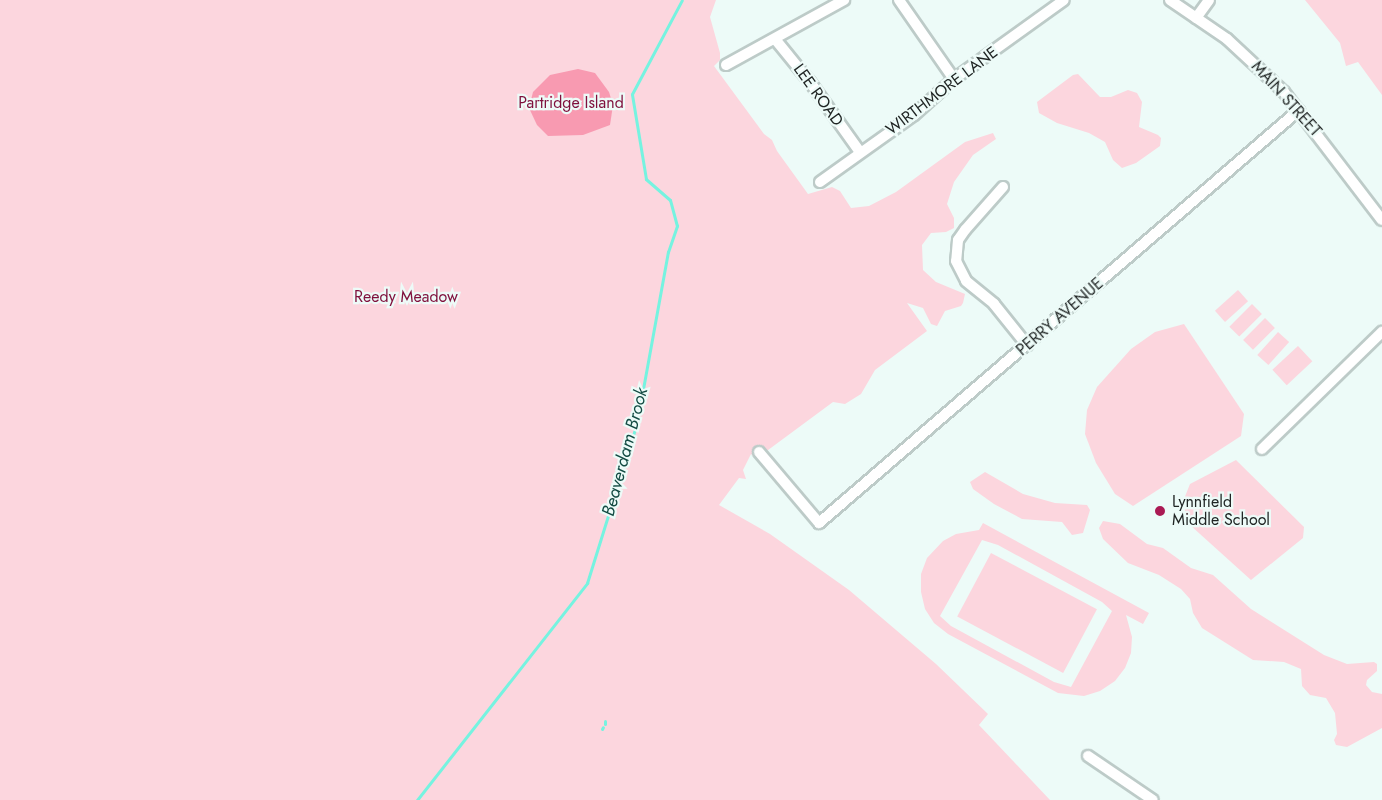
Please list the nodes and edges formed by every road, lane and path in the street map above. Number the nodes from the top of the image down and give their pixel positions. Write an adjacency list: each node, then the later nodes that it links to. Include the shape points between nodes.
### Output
1 (844, 0): 7 (street)
2 (899, 0): 9 (street)
3 (1064, 0): 9 (street, WIRTHMORE LANE)
4 (1170, 0): 6 (street, MAIN STREET)
5 (1209, 0): 6 (street)
6 (1196, 18): 10 (street, MAIN STREET, via 1259,66)
7 (776, 39): 8 (street); 11 (street, LEE ROAD)
8 (726, 65)
9 (954, 79): 11 (street, WIRTHMORE LANE, via 914,115)
10 (1299, 110): 14 (street, MAIN STREET); 16 (street, PERRY AVENUE)
11 (860, 152): 12 (street, WIRTHMORE LANE)
12 (820, 182)
13 (1003, 187): 16 (street, via 964,230 958,240 956,261 966,281 994,304)
14 (1382, 220)
15 (1382, 332): 17 (street)
16 (1028, 345): 18 (street, PERRY AVENUE, via 819,523)
17 (1262, 449)
18 (759, 452)
19 (1088, 756): 20 (street)
20 (1153, 800)

